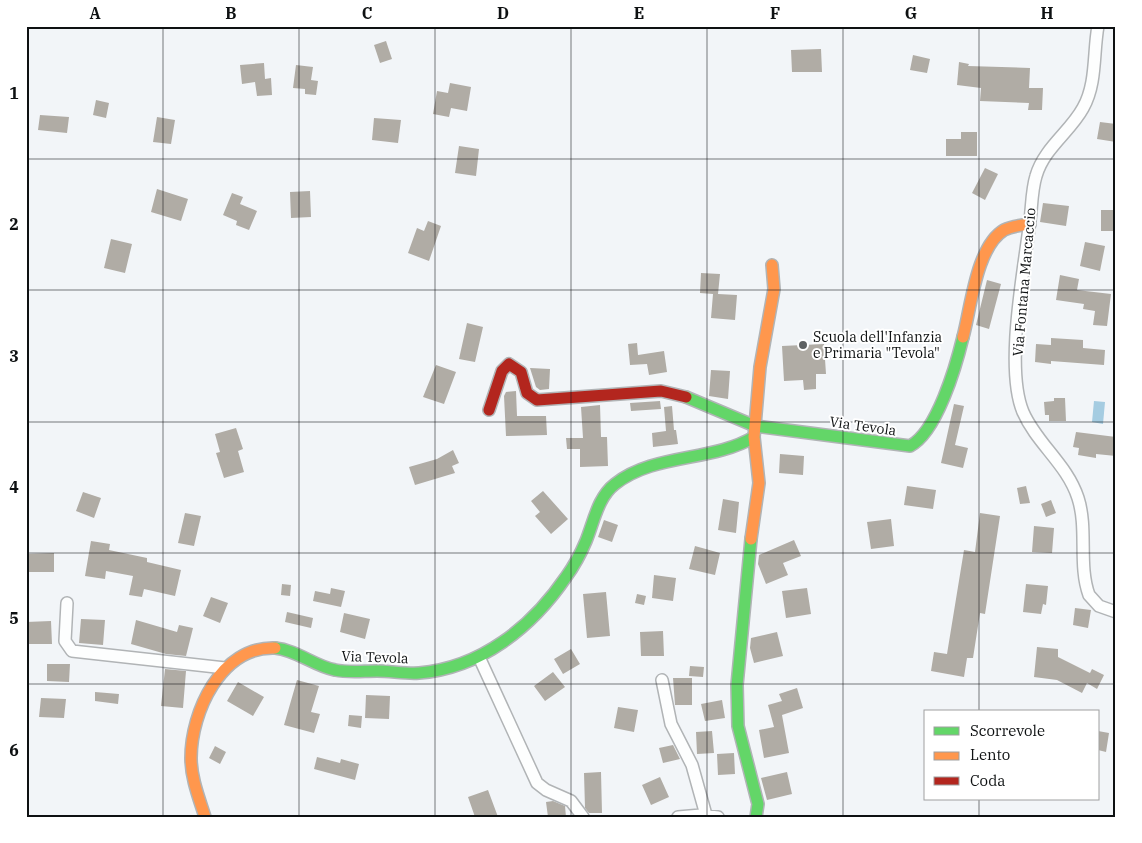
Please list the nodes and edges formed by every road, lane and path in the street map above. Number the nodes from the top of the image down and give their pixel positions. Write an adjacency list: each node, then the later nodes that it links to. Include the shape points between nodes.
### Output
1 (1098, 26): 2 (street, Via Fontana Marcaccio, via 1093,78 1087,101 1039,168 1033,188)
2 (1030, 224): 5 (street, Via Tevola, via 1004,230 990,247 952,372 932,419 914,445 902,447); 7 (street, Via Fontana Marcaccio, via 1017,343 1019,399 1030,424 1062,467 1077,496 1089,595 1099,606)
3 (772, 265): 5 (street, via 774,289 760,367)
4 (489, 410): 5 (street, Via Tevola, via 502,371 509,364 522,373 527,393 535,399 662,391 686,397)
5 (754, 431): 8 (street, Via Tevola, via 734,447 636,473 614,484 600,504 581,552 562,582 520,628); 16 (street, via 759,483 746,578 736,693 741,742 759,807)
6 (67, 604): 9 (street, via 65,641 72,651)
7 (1116, 612)
8 (478, 657): 9 (street, Via Tevola, via 420,673 346,672 326,668 290,651 270,648 251,653); 13 (street, via 537,782 546,790 568,799)
9 (225, 668): 12 (street, Via Tevola, via 211,689 192,739 193,774)
10 (662, 680): 11 (street, via 671,724 692,765)
11 (706, 815): 14 (street); 15 (street)
12 (204, 817)
13 (583, 817)
14 (678, 817)
15 (718, 817)
16 (756, 817)

